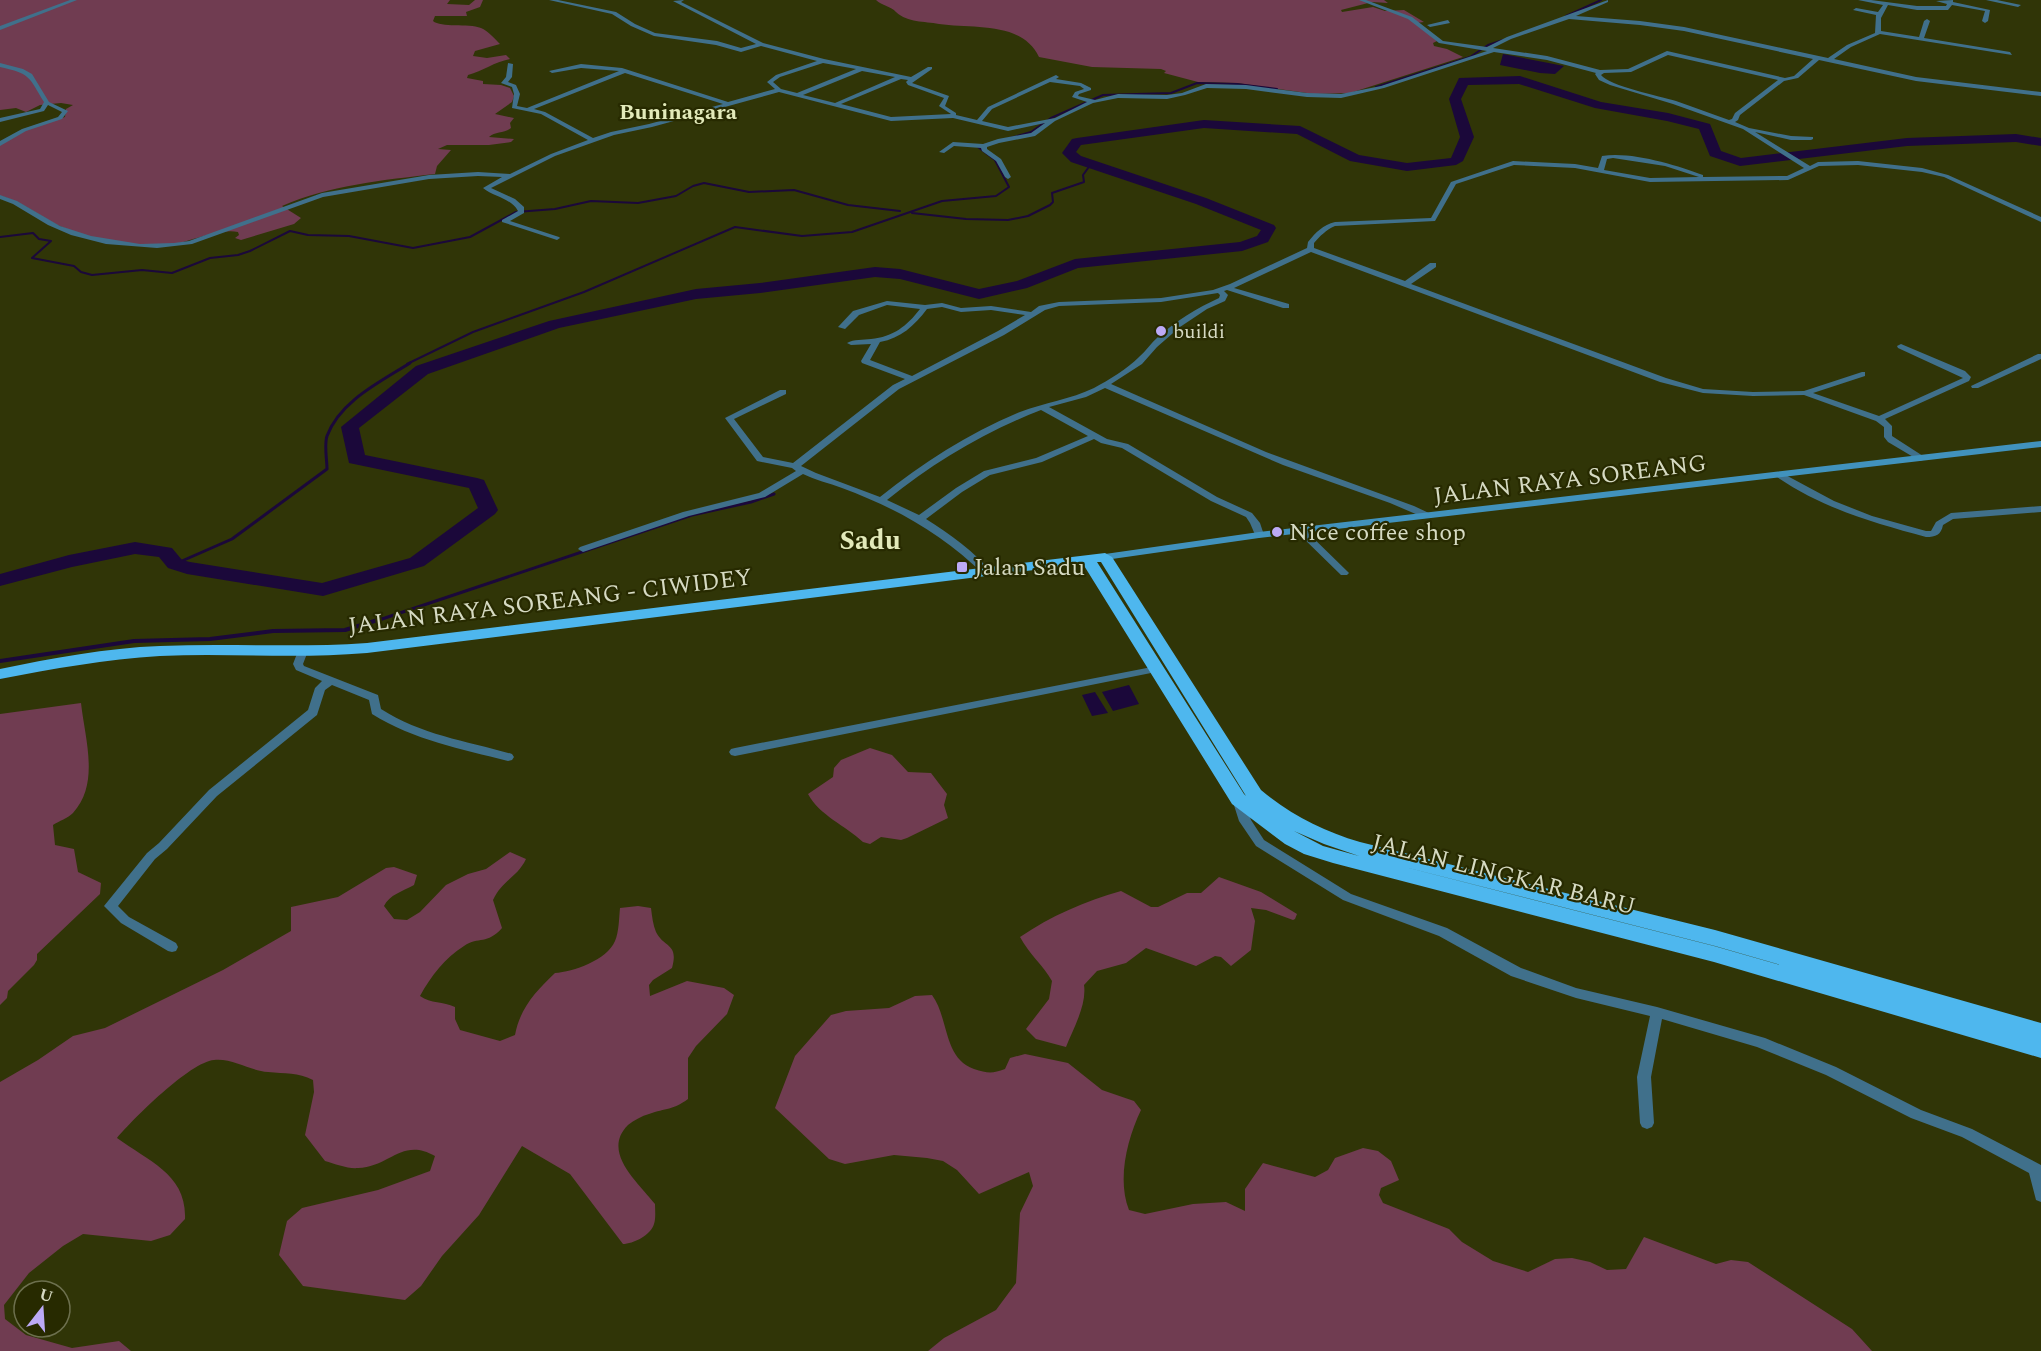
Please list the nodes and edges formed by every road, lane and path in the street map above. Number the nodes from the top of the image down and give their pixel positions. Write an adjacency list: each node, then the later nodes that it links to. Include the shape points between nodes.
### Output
1 (75, 0): 19 (street)
2 (551, 0): 23 (street, via 614,13 654,34 741,50)
3 (677, 0): 23 (street)
4 (1361, 0): 20 (street, via 1397,12)
5 (1860, 0): 8 (street)
6 (1988, 0): 11 (street)
7 (1603, 1): 14 (street)
8 (1886, 4): 9 (street); 13 (street)
9 (1941, 4): 16 (street, via 1988,10)
10 (1397, 5): 18 (street)
11 (2018, 5)
12 (1856, 10): 13 (street)
13 (1878, 14): 21 (street)
14 (1569, 17): 24 (street, via 1509,38); 26 (street, via 1684,29)
15 (1927, 21): 22 (street)
16 (1985, 21)
17 (1448, 22): 18 (street)
18 (1430, 25): 20 (street)
19 (0, 28)
20 (1429, 32): 24 (street, via 1440,42)
21 (1878, 32): 22 (street); 26 (street)
22 (1921, 39): 25 (street)
23 (761, 44): 27 (street)
24 (1490, 49): 34 (street); 43 (street, via 1352,95 1206,86 1167,97 1118,96)
25 (2010, 54)
26 (1826, 59): 39 (street, via 1816,59 1791,80); 41 (street, via 1916,79)
27 (824, 61): 31 (street); 40 (street, via 770,81)
28 (510, 64): 47 (street, via 504,83 513,86 518,94 514,107)
29 (0, 65): 44 (street, via 30,75)
30 (930, 68): 37 (street)
31 (861, 69): 35 (street); 42 (street)
32 (552, 71): 33 (street, via 581,66)
33 (625, 71): 45 (street); 47 (street)
34 (1600, 72): 39 (street, via 1629,71 1667,53); 52 (street, via 1601,79 1612,84)
35 (900, 77): 37 (street); 46 (street)
36 (1056, 77): 38 (street)
37 (912, 79): 48 (street, via 910,84 947,97 942,106)
38 (1049, 80): 43 (street, via 1081,85 1089,89 1074,97); 51 (street, via 990,108)
39 (1782, 80): 52 (street)
40 (779, 90): 42 (street); 45 (street)
41 (2041, 94)
42 (797, 95): 46 (street)
43 (1092, 101): 50 (street)
44 (46, 103): 49 (street, via 42,110); 56 (street, via 64,109 63,116 24,130)
45 (726, 103): 55 (street)
46 (835, 106): 48 (street, via 891,119)
47 (526, 110): 55 (street, via 543,113)
48 (953, 117): 51 (street)
49 (0, 120)
50 (1049, 121): 51 (street, via 1014,129); 57 (street, via 1034,135)
51 (977, 123)
52 (1730, 123): 53 (street)
53 (1745, 128): 54 (street); 59 (street)
54 (1811, 138)
55 (592, 140): 61 (street)
56 (0, 144)
57 (981, 146): 58 (street, via 956,144); 62 (street, via 999,160)
58 (942, 152)
59 (1809, 168): 63 (street, via 1788,178); 65 (street, via 1842,162 1931,172 1953,177)
60 (1601, 170): 63 (street, via 1646,179); 63 (street, via 1604,157 1612,156 1666,165); 67 (street, via 1540,162 1501,166 1453,183 1433,220 1335,224 1310,243)
61 (511, 176): 64 (street, via 429,177 322,195 190,243 150,248 78,235); 66 (street, via 486,188 518,203 522,210 504,221)
62 (1008, 177)
63 (1707, 178)
64 (0, 197)
65 (2041, 220)
66 (558, 238)
67 (1311, 249): 69 (street); 70 (street)
68 (1433, 265): 69 (street)
69 (1406, 284): 84 (street, via 1695,389)
70 (1223, 290): 71 (street); 73 (street, via 1161,300 1059,304); 81 (street, via 1222,299 1207,305)
71 (1286, 306)
72 (925, 307): 73 (street, via 992,308); 74 (street, via 893,303 870,307 856,313); 75 (street, via 894,337)
73 (1031, 314): 80 (street)
74 (842, 327)
75 (876, 342): 76 (street); 80 (street, via 865,361)
76 (851, 343)
77 (1901, 346): 86 (street, via 1967,377)
78 (2041, 356): 82 (street)
79 (1863, 374): 84 (street)
80 (913, 379): 90 (street, via 896,387)
81 (1105, 385): 85 (street, via 1081,397); 94 (street, via 1167,409 1219,437)
82 (1975, 386)
83 (783, 392): 90 (street, via 729,418 760,459)
84 (1805, 393): 86 (street)
85 (1042, 407): 87 (street); 92 (street, via 969,440)
86 (1879, 419): 89 (street, via 1888,426 1891,440)
87 (1094, 436): 95 (street, via 1039,460 987,473); 97 (street, via 1125,446 1214,500 1249,515)
88 (2041, 444): 89 (main road, JALAN RAYA SOREANG)
89 (1920, 459): 91 (main road, JALAN RAYA SOREANG)
90 (799, 468): 92 (street); 98 (street, via 762,495 686,514)
91 (1780, 475): 93 (street, via 1799,490 1926,534 1933,534 1951,516); 94 (main road, JALAN RAYA SOREANG)
92 (881, 500): 95 (street)
93 (2041, 509)
94 (1428, 516): 96 (main road, JALAN RAYA SOREANG)
95 (920, 519): 100 (street, via 967,551)
96 (1301, 531): 97 (main road, JALAN RAYA SOREANG); 101 (street)
97 (1259, 535): 99 (main road, JALAN RAYA SOREANG)
98 (583, 549)
99 (1097, 558): 100 (highway, JALAN RAYA SOREANG - CIWIDEY); 103 (highway, JALAN LINGKAR BARU); 111 (highway, JALAN LINGKAR BARU, via 1255,795 1309,832 1371,852 1715,938)
100 (987, 573): 102 (highway, JALAN RAYA SOREANG - CIWIDEY, via 367,648)
101 (1344, 573)
102 (303, 651): 104 (highway, JALAN RAYA SOREANG - CIWIDEY, via 127,653); 105 (street, via 300,668)
103 (1157, 669): 106 (street); 108 (highway, JALAN LINGKAR BARU)
104 (0, 674)
105 (331, 680): 107 (street, via 374,698 376,711 424,734); 109 (street, via 320,688 313,712 213,794 151,856 110,906 125,920)
106 (735, 752)
107 (508, 757)
108 (1238, 799): 110 (street, via 1245,821 1260,843 1347,897 1443,933 1516,972 1576,993); 112 (highway, JALAN LINGKAR BARU, via 1272,826 1314,850 1714,954)
109 (172, 947)
110 (1657, 1012): 113 (street, via 1644,1077); 114 (street, via 1760,1042 1832,1071)
111 (2041, 1032)
112 (2041, 1049)
113 (1647, 1123)
114 (2038, 1170): 115 (street)
115 (2041, 1195)

